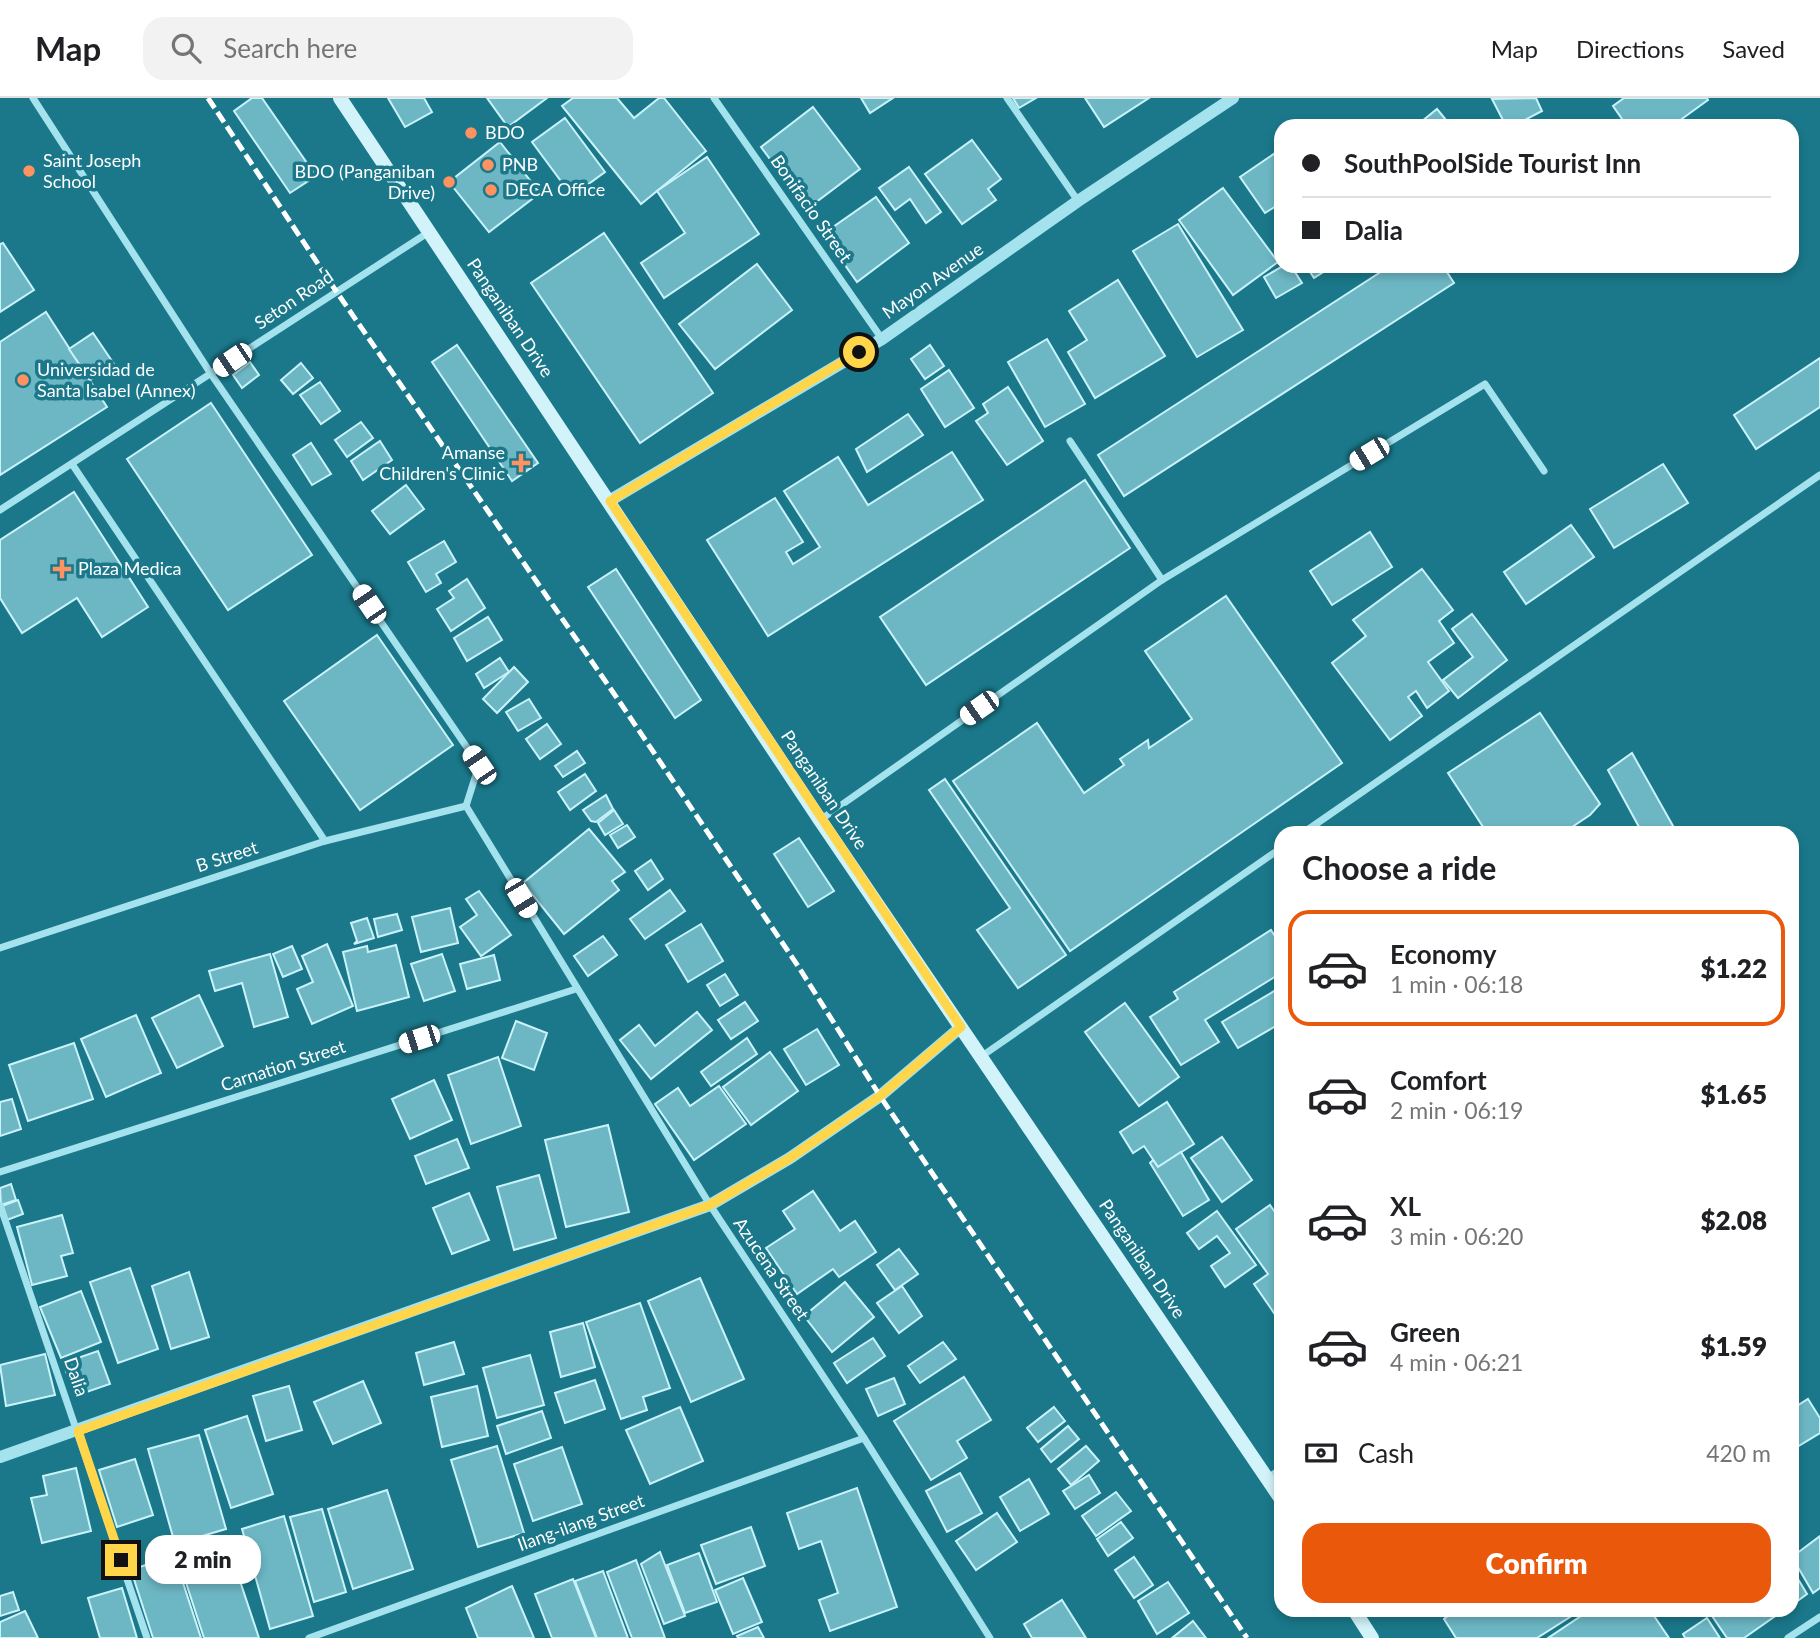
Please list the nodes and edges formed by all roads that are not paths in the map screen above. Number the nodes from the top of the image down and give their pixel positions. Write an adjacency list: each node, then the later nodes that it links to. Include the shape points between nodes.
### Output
1 (33, 98): 9 (street)
2 (340, 98): 7 (main road, Panganiban Drive)
3 (713, 98): 8 (street, Bonifacio Street)
4 (1007, 98): 6 (street)
5 (1233, 98): 6 (street, Mayon Avenue)
6 (1078, 201): 8 (street, Mayon Avenue)
7 (429, 232): 9 (street, Seton Road); 14 (main road, Panganiban Drive)
8 (882, 339): 14 (street, Mayon Avenue)
9 (211, 374): 11 (street, Seton Road); 17 (street, via 479,765)
10 (1070, 441): 16 (street)
11 (72, 464): 15 (street, Seton Road); 20 (street)
12 (1544, 471): 16 (street, via 1485,384)
13 (1820, 475): 19 (street)
14 (610, 501): 18 (main road, Panganiban Drive)
15 (0, 510)
16 (1162, 580): 18 (street)
17 (466, 806): 20 (street, B Street); 23 (street, Azucena Street)
18 (820, 820): 24 (main road, Panganiban Drive)
19 (1313, 826)
20 (325, 841): 22 (street, B Street)
21 (1274, 853): 25 (street)
22 (0, 948)
23 (576, 989): 26 (street, Carnation Street); 28 (street, Azucena Street)
24 (961, 1027): 25 (main road, Panganiban Drive); 28 (street, via 880,1096 790,1158)
25 (982, 1056): 33 (main road, Panganiban Drive)
26 (0, 1172)
27 (0, 1205): 29 (street, Dalia)
28 (710, 1205): 29 (street); 30 (street, Azucena Street)
29 (78, 1431): 31 (street); 37 (street, Dalia)
30 (864, 1438): 38 (street, Ilang-ilang Street); 39 (street, Azucena Street)
31 (0, 1457)
32 (1274, 1473): 33 (lane)
33 (1267, 1478): 34 (main road, Panganiban Drive)
34 (1274, 1488)
35 (1358, 1617): 40 (main road)
36 (1820, 1617): 41 (street)
37 (147, 1638)
38 (309, 1638)
39 (990, 1638)
40 (1372, 1638)
41 (1788, 1638)

